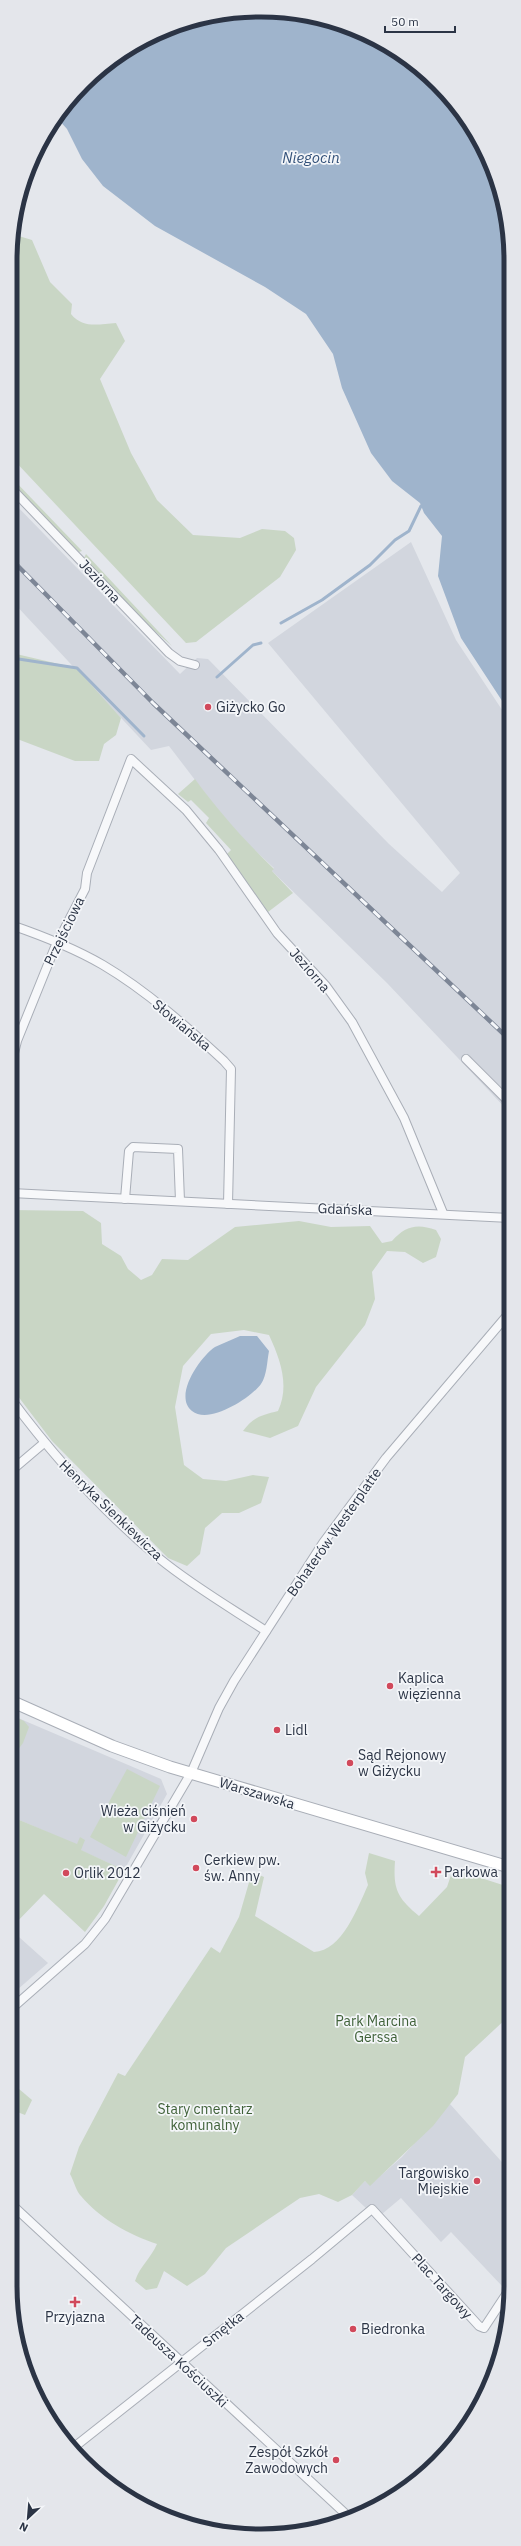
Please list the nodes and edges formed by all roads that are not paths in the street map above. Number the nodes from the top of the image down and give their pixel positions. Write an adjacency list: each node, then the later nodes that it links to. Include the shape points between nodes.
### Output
1 (17, 494): 2 (street, Jeziorna, via 169,653 180,661)
2 (195, 665)
3 (131, 759): 5 (street, Przejściowa, via 87,873 85,889); 13 (street, Jeziorna, via 186,810 219,850 277,933 326,986 352,1022 404,1118)
4 (17, 927): 5 (street, Słowiańska)
5 (59, 943): 6 (street, Przejściowa, via 31,1004); 12 (street, Słowiańska, via 104,965 136,987 231,1069)
6 (17, 1043)
7 (466, 1058): 8 (street)
8 (504, 1097)
9 (17, 1193): 10 (street, Gdańska)
10 (125, 1199): 11 (street, Gdańska); 11 (street, via 129,1151 133,1147 178,1149)
11 (180, 1201): 12 (street, Gdańska)
12 (228, 1204): 13 (street, Gdańska)
13 (443, 1213): 14 (street, Gdańska)
14 (504, 1218)
15 (504, 1319): 19 (street, Bohaterów Westerplatte, via 382,1464 323,1543)
16 (17, 1407): 17 (street, Henryka Sienkiewicza)
17 (44, 1443): 18 (street); 19 (street, Henryka Sienkiewicza, via 162,1560)
18 (17, 1466)
19 (266, 1631): 21 (street, Bohaterów Westerplatte, via 219,1708)
20 (17, 1704): 21 (street, Warszawska, via 112,1746)
21 (191, 1774): 22 (street, Warszawska); 23 (street, Bohaterów Westerplatte, via 94,1933 68,1960)
22 (504, 1866)
23 (17, 2004)
24 (372, 2209): 26 (street, Plac Targowy, via 479,2326 484,2328); 27 (street, Smętka, via 288,2279)
25 (17, 2210): 27 (street, Tadeusza Kościuszki)
26 (503, 2299)
27 (180, 2362): 28 (street, Smętka); 29 (street, Tadeusza Kościuszki)
28 (76, 2445)
29 (345, 2514)

